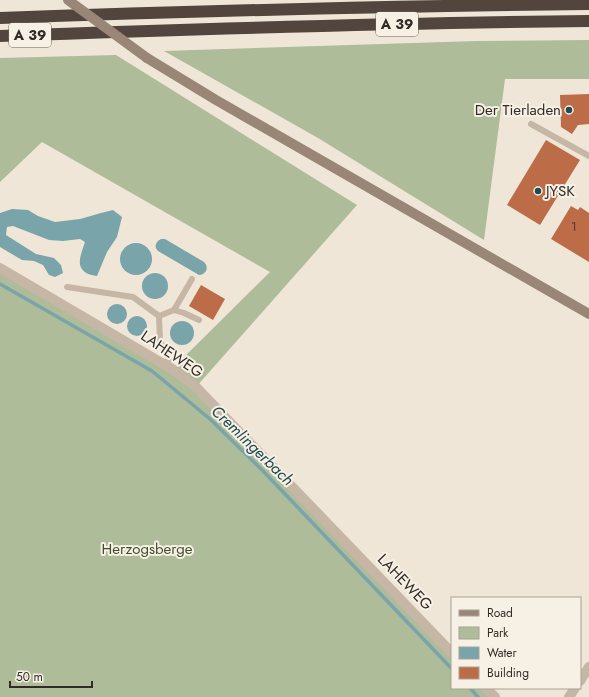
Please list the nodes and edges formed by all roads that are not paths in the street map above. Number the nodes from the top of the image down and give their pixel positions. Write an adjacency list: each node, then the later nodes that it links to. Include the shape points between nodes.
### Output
1 (68, 0): 12 (street, bridge, via 147,58 216,100)
2 (589, 4): 3 (highway, A 39)
3 (0, 18)
4 (589, 21): 5 (highway, A 39, via 468,22)
5 (0, 36)
6 (531, 124): 7 (lane)
7 (589, 156)
8 (0, 268): 15 (street, LAHEWEG)
9 (192, 279): 11 (lane)
10 (67, 287): 13 (lane, via 133,297)
11 (174, 310): 13 (lane); 14 (lane)
12 (589, 314)
13 (159, 316): 15 (lane, via 160,341)
14 (199, 320)
15 (172, 369): 16 (street, LAHEWEG, via 196,387)
16 (451, 652)
17 (589, 667): 18 (street)
18 (581, 679)
19 (487, 689): 20 (street)
20 (495, 697)

